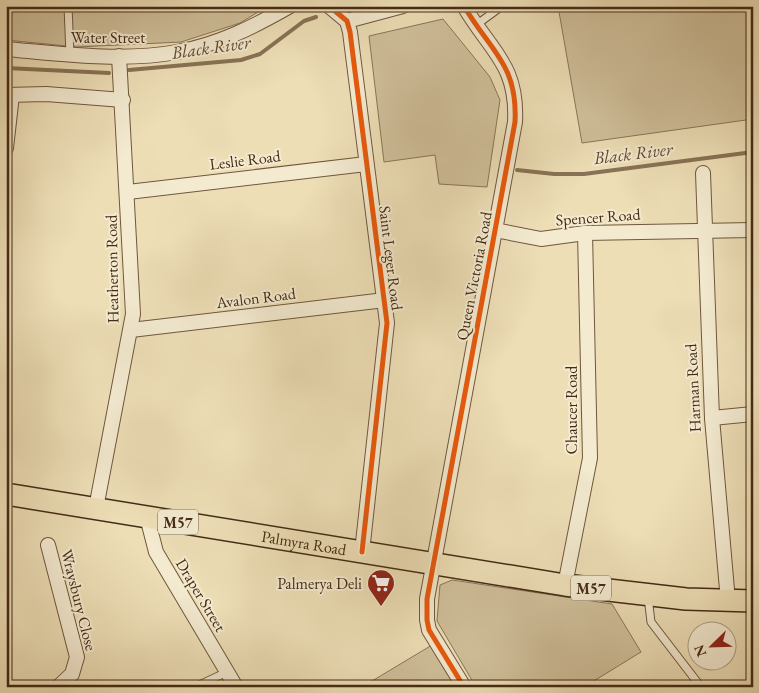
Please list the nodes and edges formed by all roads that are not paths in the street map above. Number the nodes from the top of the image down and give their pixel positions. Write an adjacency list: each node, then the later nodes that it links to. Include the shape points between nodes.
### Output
1 (68, 6): 10 (lane)
2 (290, 6): 11 (street, Water Street, via 240,32 187,50)
3 (329, 6): 7 (street)
4 (403, 6): 7 (street)
5 (464, 6): 8 (street, Queen Victoria Road)
6 (502, 6): 8 (lane)
7 (347, 21): 15 (street, Saint Leger Road)
8 (476, 24): 18 (street, Queen Victoria Road, via 508,70 516,102)
9 (6, 49): 10 (street, Water Street)
10 (70, 55): 11 (street, Water Street)
11 (119, 56): 13 (street, Heatherton Road)
12 (9, 95): 13 (street); 14 (street)
13 (122, 100): 17 (street, Heatherton Road)
14 (6, 148)
15 (366, 164): 17 (street, Leslie Road); 22 (street, Saint Leger Road)
16 (703, 173): 20 (street, Harman Road)
17 (128, 192): 23 (street, Heatherton Road)
18 (495, 230): 21 (street, Spencer Road, via 541,239); 31 (street, Queen Victoria Road)
19 (753, 230): 20 (street, Spencer Road)
20 (704, 231): 21 (street, Spencer Road); 25 (street, Harman Road)
21 (585, 233): 32 (street, Chaucer Road, via 590,458)
22 (384, 300): 23 (street, Avalon Road); 30 (street, Saint Leger Road, via 387,334)
23 (131, 330): 27 (street, Heatherton Road)
24 (753, 414): 25 (street)
25 (712, 418): 35 (street, Harman Road)
26 (6, 494): 27 (main road, Palmyra Road / M57)
27 (96, 508): 28 (main road, Palmyra Road / M57)
28 (147, 517): 30 (main road, Palmyra Road / M57); 36 (street, Draper Street, via 156,552)
29 (48, 545): 38 (street, Wraysbury Close, via 77,657 72,674)
30 (362, 552): 31 (main road, Palmyra Road / M57)
31 (432, 563): 32 (main road, Palmyra Road / M57); 40 (street, Queen Victoria Road, via 427,620)
32 (565, 585): 33 (main road, Palmyra Road / M57)
33 (648, 595): 35 (main road, Palmyra Road / M57); 41 (lane, via 651,622)
34 (753, 600): 35 (main road, Palmyra Road / M57)
35 (728, 601)
36 (227, 672): 37 (lane); 39 (street, Draper Street)
37 (199, 686)
38 (58, 687)
39 (236, 687)
40 (464, 687)
41 (701, 687)

